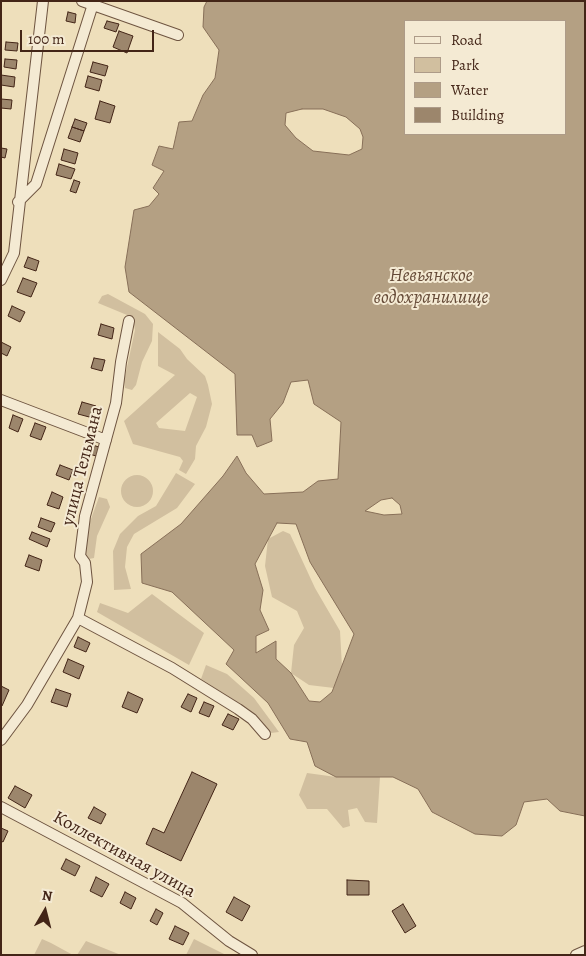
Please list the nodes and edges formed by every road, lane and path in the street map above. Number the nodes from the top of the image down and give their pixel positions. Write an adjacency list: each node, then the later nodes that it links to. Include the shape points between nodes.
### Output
1 (43, 1): 5 (street)
2 (82, 1): 3 (street)
3 (94, 3): 4 (street); 5 (street, via 36,184)
4 (178, 35)
5 (18, 202): 6 (street, via 14,253)
6 (1, 280)
7 (129, 320): 9 (street, улица Тельмана, via 116,403)
8 (1, 400): 9 (street)
9 (106, 440): 10 (street, улица Тельмана, via 82,536 80,556 85,563 87,582)
10 (78, 618): 11 (street, via 172,668 238,709); 12 (street, улица Тельмана, via 27,705)
11 (265, 734)
12 (1, 740)
13 (1, 807): 15 (street, Коллективная улица, via 182,903)
14 (585, 951): 16 (street)
15 (252, 955)
16 (576, 955)

